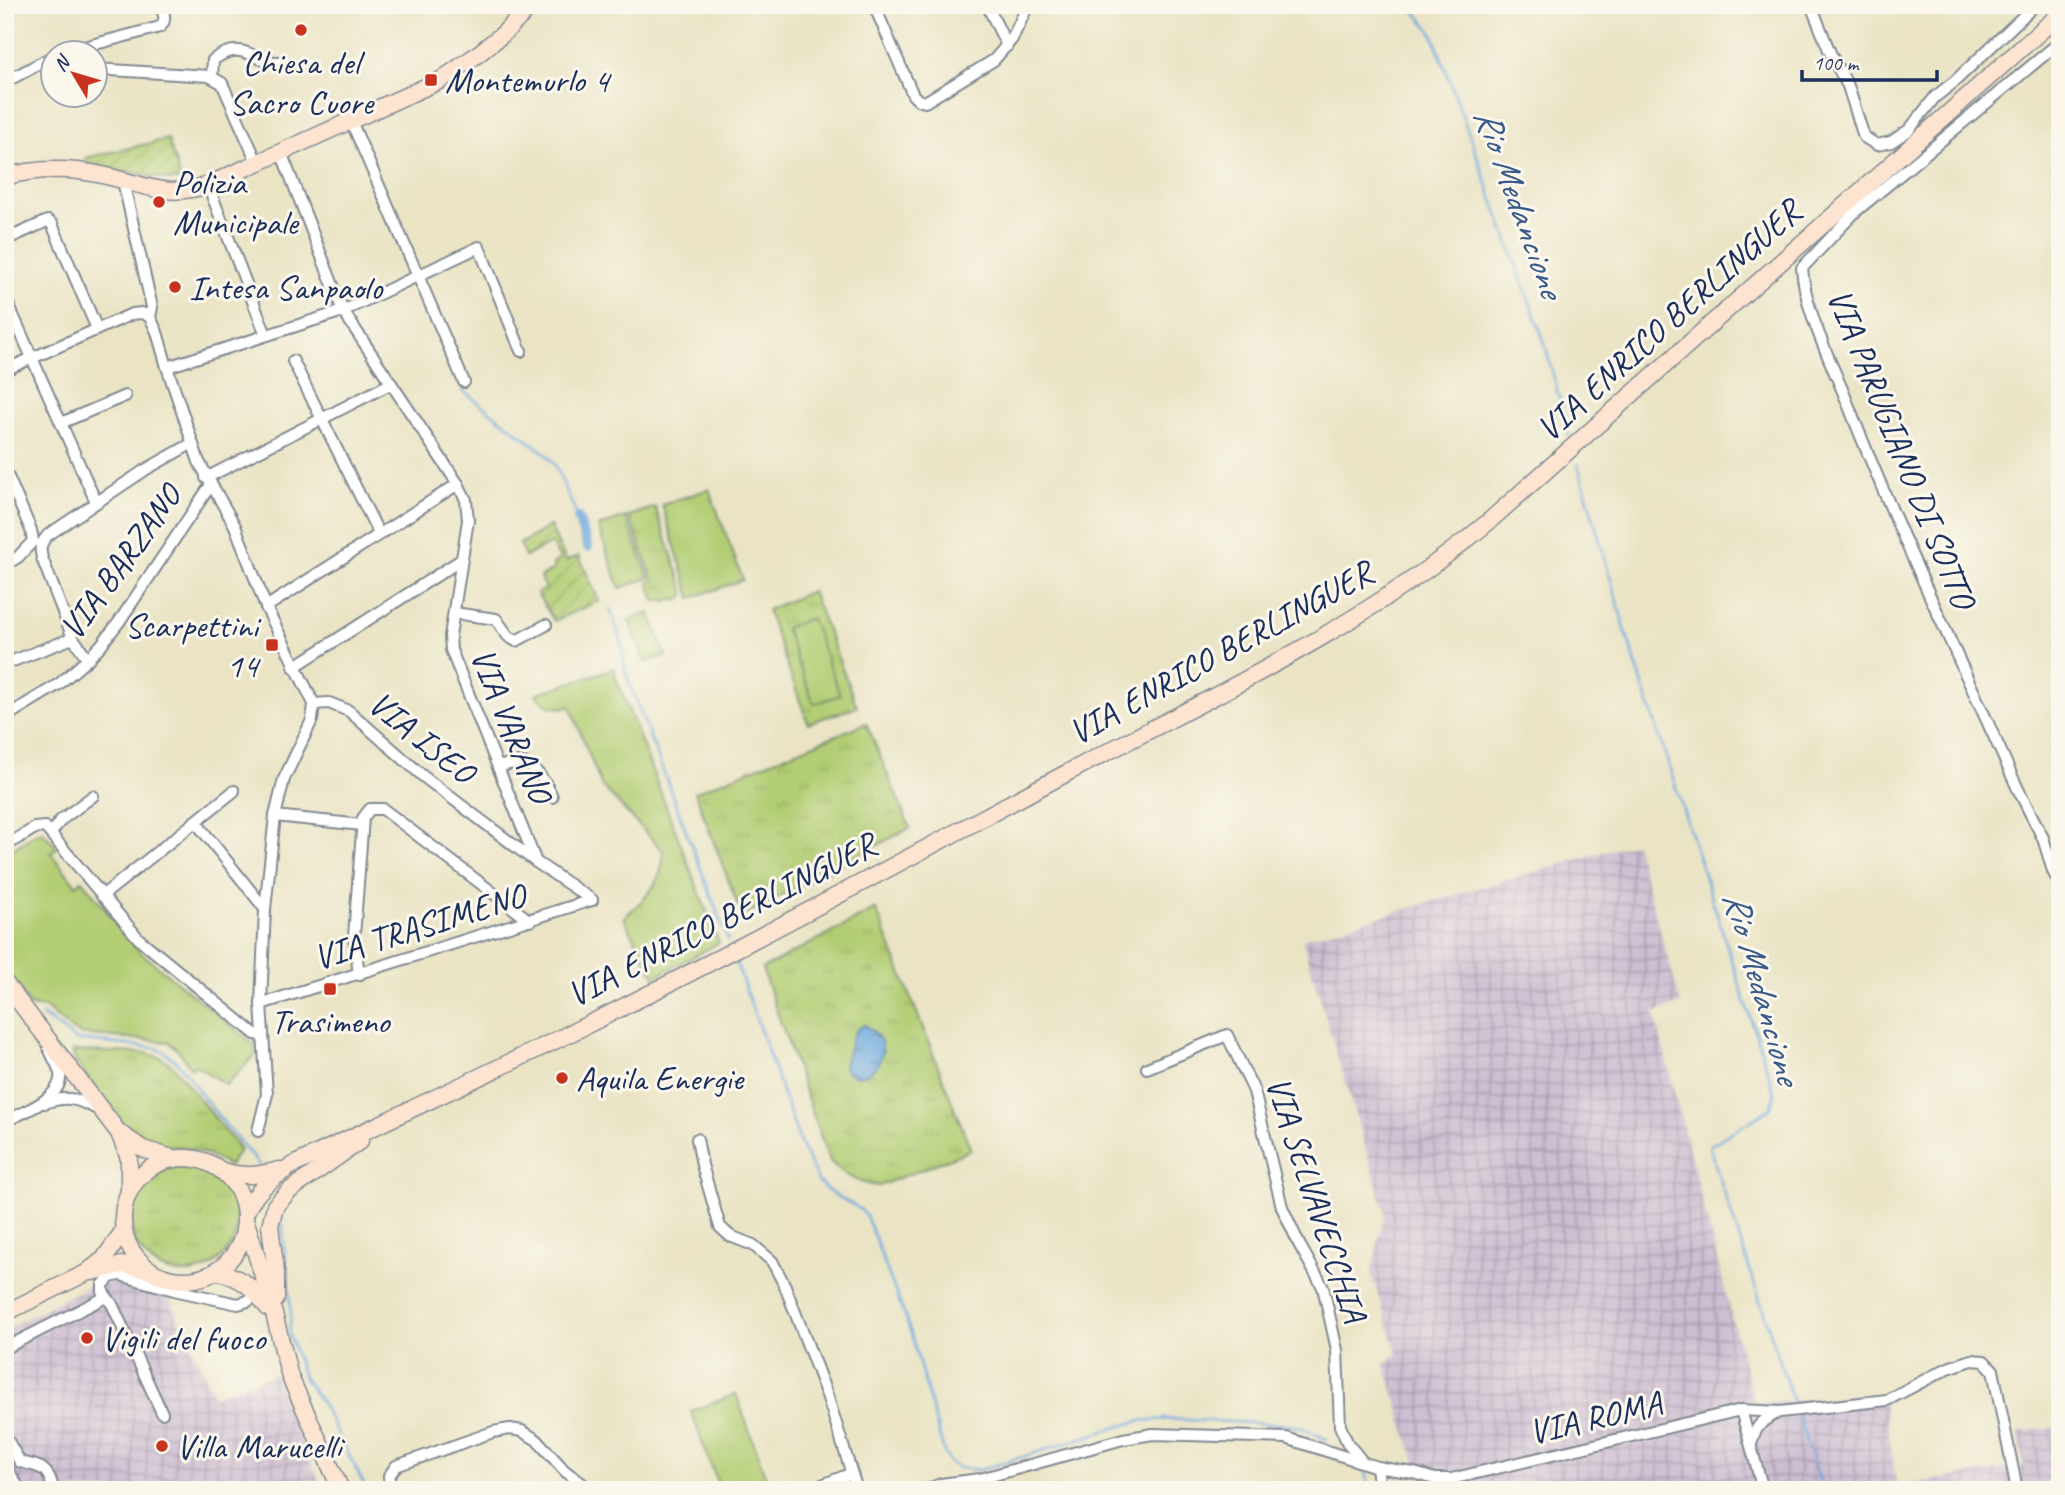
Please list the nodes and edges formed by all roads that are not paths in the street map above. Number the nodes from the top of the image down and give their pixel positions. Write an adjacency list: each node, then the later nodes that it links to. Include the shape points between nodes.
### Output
1 (158, 5): 9 (street, via 165,19 160,27)
2 (532, 5): 17 (main road, via 503,34 441,80)
3 (874, 5): 11 (street, via 913,95 921,102 986,66)
4 (987, 5): 11 (street)
5 (1028, 5): 11 (street)
6 (1811, 5): 7 (street, via 1848,86 1864,137 1877,145 1909,130 1935,97)
7 (2035, 5)
8 (2060, 15): 85 (main road, VIA ENRICO BERLINGUER, via 1459,547 1382,600 1293,653 762,935)
9 (108, 41)
10 (2060, 41): 71 (street, VIA PARUGIANO DI SOTTO, via 1855,212 1801,268 1813,315 1863,441 2043,838)
11 (1007, 46)
12 (280, 62): 15 (street, via 266,61 248,51 222,53 213,60)
13 (37, 67): 16 (street)
14 (108, 70): 15 (street)
15 (212, 77): 19 (street, via 222,83)
16 (5, 82)
17 (351, 121): 18 (main road); 24 (street)
18 (281, 152): 19 (main road); 26 (street, VIA VARANO)
19 (257, 162): 22 (main road)
20 (5, 177): 21 (main road, via 74,170)
21 (122, 181): 22 (main road, via 160,191 189,191); 27 (street, via 152,307)
22 (208, 185): 29 (street)
23 (5, 240): 28 (street, via 45,222 52,224)
24 (418, 274): 26 (street); 30 (street, via 479,247); 35 (street)
25 (5, 298): 31 (street)
26 (343, 311): 29 (street); 36 (street, VIA VARANO)
27 (150, 317): 28 (street, via 132,314); 33 (street)
28 (97, 329): 31 (street)
29 (266, 335): 33 (street)
30 (521, 351)
31 (32, 359): 34 (street); 39 (street)
32 (293, 361): 38 (street)
33 (167, 367): 40 (street)
34 (5, 370)
35 (464, 382)
36 (390, 383): 38 (street); 43 (street, VIA VARANO)
37 (125, 396): 39 (street)
38 (322, 418): 42 (street); 47 (street)
39 (61, 423): 44 (street)
40 (191, 444): 42 (street); 44 (street)
41 (5, 470): 45 (street)
42 (208, 482): 52 (street, via 235,526); 56 (street, VIA BARZANO, via 119,622)
43 (458, 484): 47 (street); 50 (street, VIA VARANO, via 468,513)
44 (96, 502): 46 (street)
45 (32, 530): 46 (street, via 36,537); 48 (street, via 33,541)
46 (48, 534): 49 (street, via 41,543)
47 (379, 534): 52 (street)
48 (18, 557): 49 (street, via 37,552); 51 (street)
49 (42, 558): 55 (street)
50 (461, 560): 53 (street, VIA VARANO); 58 (street)
51 (5, 565)
52 (266, 607): 58 (street)
53 (454, 613): 54 (street, via 496,619 516,641); 61 (street, VIA VARANO, via 451,650)
54 (547, 625)
55 (73, 638): 56 (street); 57 (street)
56 (88, 659): 60 (street, VIA BARZANO)
57 (5, 664)
58 (294, 667): 59 (street)
59 (314, 704): 65 (street, via 312,720 284,779); 70 (street, VIA ISEO, via 329,703 349,711 424,777)
60 (5, 717)
61 (498, 767): 64 (street, via 526,765 545,782); 70 (street, VIA VARANO)
62 (234, 791): 66 (street)
63 (93, 796): 68 (street)
64 (552, 797)
65 (275, 816): 67 (street); 74 (street)
66 (195, 821): 72 (street); 74 (street)
67 (362, 825): 75 (street, via 367,811 383,809); 76 (street, via 354,936)
68 (51, 833): 69 (street, via 37,827); 72 (street)
69 (5, 846)
70 (536, 862): 73 (street, VIA ISEO)
71 (2060, 885)
72 (102, 896): 80 (street, via 149,950 255,1034)
73 (593, 900): 75 (street, VIA TRASIMENO)
74 (264, 909): 78 (street)
75 (530, 921): 76 (street, VIA TRASIMENO)
76 (359, 975): 78 (street, VIA TRASIMENO)
77 (5, 983): 79 (main road)
78 (261, 1004): 80 (street)
79 (42, 1033): 82 (street, via 60,1078 53,1094); 83 (main road)
80 (263, 1035): 86 (street, via 267,1094)
81 (1147, 1068): 108 (street, VIA SELVAVECCHIA, via 1227,1035 1254,1091 1282,1207 1323,1287 1336,1350 1340,1426)
82 (39, 1104): 83 (street, via 73,1099); 84 (street)
83 (103, 1112): 87 (main road)
84 (5, 1121)
85 (372, 1127): 90 (main road, VIA ENRICO BERLINGUER); 101 (main road, via 275,1206 270,1226)
86 (258, 1131)
87 (118, 1133): 89 (main road, VIA ENRICO BERLINGUER, via 143,1149); 92 (main road, via 130,1158)
88 (697, 1139): 112 (street, via 720,1227 754,1245 772,1261 785,1286 828,1398)
89 (175, 1159): 91 (main road, VIA ENRICO BERLINGUER, via 203,1161); 92 (main road, via 147,1171)
90 (291, 1167): 91 (main road, VIA ENRICO BERLINGUER, via 252,1177); 93 (main road, VIA ENRICO BERLINGUER, via 258,1191)
91 (222, 1171): 93 (main road, via 238,1190)
92 (128, 1194): 94 (main road)
93 (245, 1217): 96 (main road, VIA ENRICO BERLINGUER, via 236,1252); 101 (main road)
94 (124, 1230): 95 (main road, via 133,1253); 97 (main road, via 104,1259)
95 (151, 1271): 96 (main road, via 184,1280); 97 (main road, via 122,1265)
96 (217, 1271): 98 (main road, via 237,1278)
97 (86, 1273): 100 (main road)
98 (257, 1293): 99 (street, via 238,1304 121,1275 106,1281 102,1288); 101 (main road)
99 (106, 1297): 102 (street); 105 (street)
100 (5, 1313)
101 (276, 1319): 117 (main road, via 290,1377)
102 (5, 1348)
103 (1741, 1410): 104 (street, VIA ROMA); 107 (street); 113 (street, VIA ROMA)
104 (1785, 1411): 107 (street, via 1757,1425); 126 (street, VIA ROMA, via 1887,1400 1948,1368 1984,1361 1997,1383)
105 (162, 1413)
106 (5, 1436): 111 (street, via 20,1461)
107 (1750, 1447): 125 (street)
108 (1363, 1462): 110 (street, VIA ROMA); 122 (street, VIA ROMA, via 1286,1438 1153,1434)
109 (5, 1465): 114 (street)
110 (1377, 1467): 113 (street, VIA ROMA, via 1436,1479); 123 (street)
111 (46, 1471): 115 (street); 116 (street)
112 (850, 1474): 120 (street); 121 (street)
113 (1461, 1477): 124 (street)
114 (18, 1489)
115 (46, 1490)
116 (53, 1490)
117 (341, 1490)
118 (390, 1490): 119 (street, via 389,1476 396,1465 510,1429 537,1440 565,1471)
119 (591, 1490)
120 (809, 1490)
121 (857, 1490)
122 (926, 1490)
123 (1380, 1490)
124 (1464, 1490)
125 (1763, 1490)
126 (2017, 1490)

